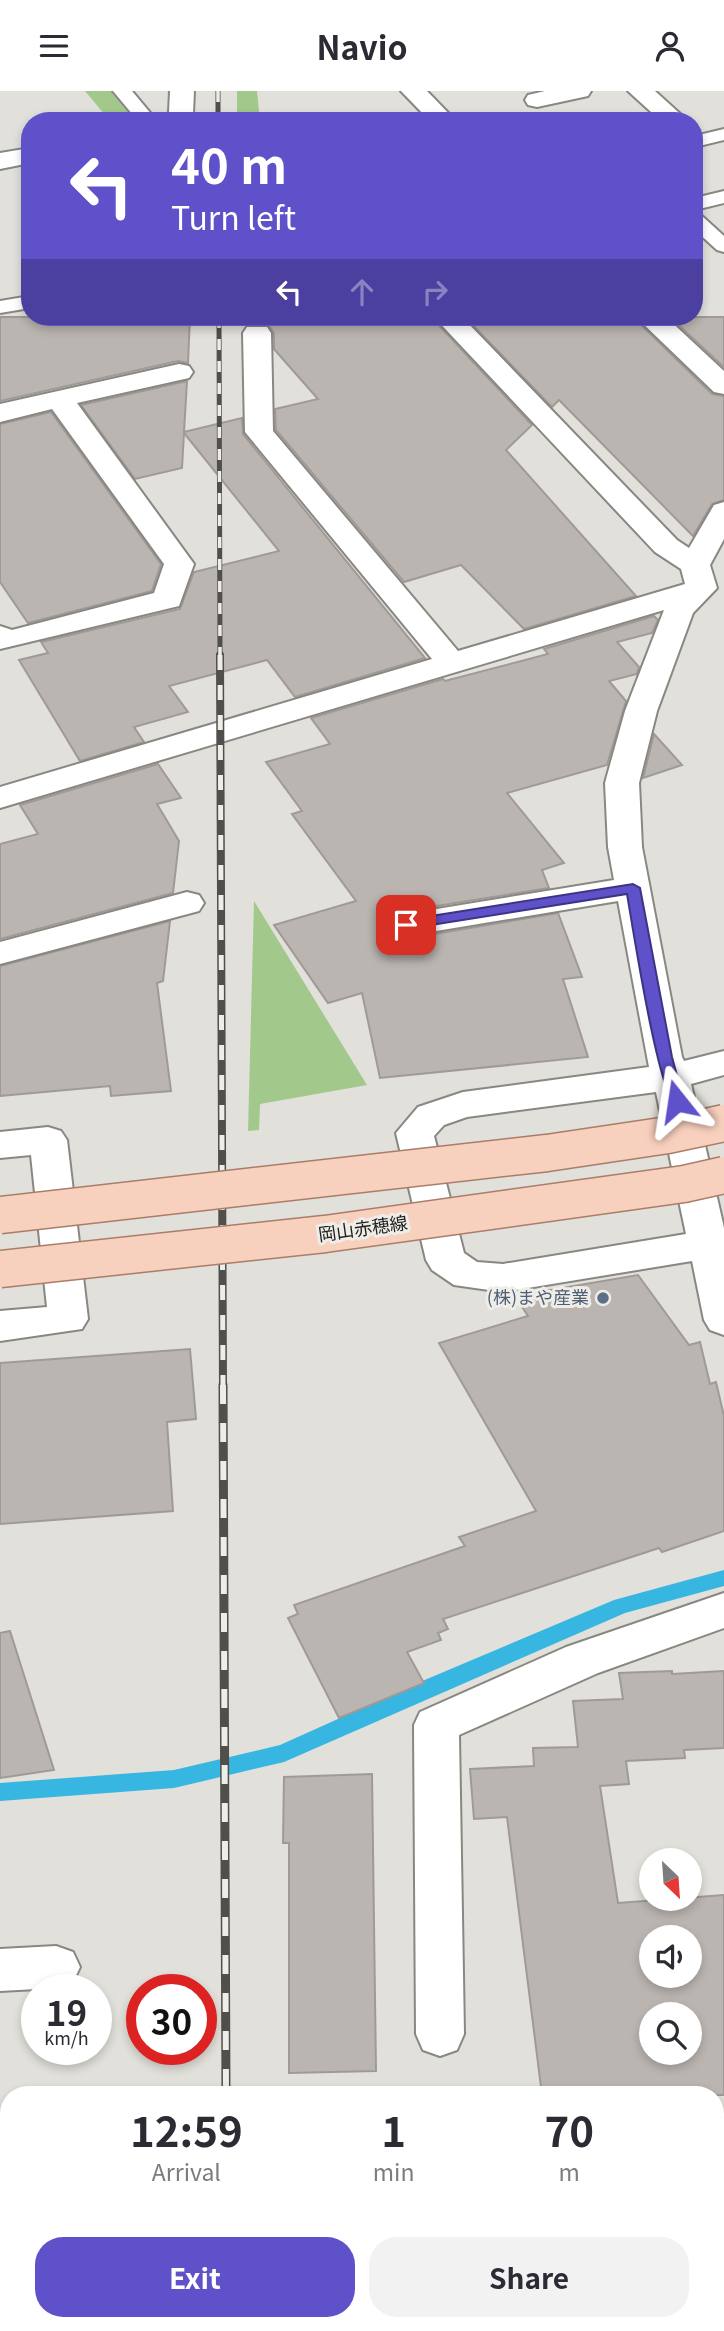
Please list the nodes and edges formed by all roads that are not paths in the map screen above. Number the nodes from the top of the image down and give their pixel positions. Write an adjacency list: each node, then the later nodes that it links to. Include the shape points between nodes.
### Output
1 (122, 91): 7 (lane)
2 (182, 91): 8 (street)
3 (413, 91): 9 (street)
4 (579, 91): 6 (street)
5 (640, 91): 10 (street)
6 (537, 100)
7 (140, 112)
8 (181, 112)
9 (443, 112)
10 (665, 112)
11 (21, 157): 12 (street)
12 (0, 161)
13 (724, 197): 14 (lane)
14 (703, 202)
15 (703, 227): 16 (lane)
16 (724, 246)
17 (21, 304): 18 (lane)
18 (0, 307)
19 (456, 326): 27 (street, via 666,546)
20 (660, 326): 23 (street)
21 (257, 333): 29 (street, via 259,432)
22 (179, 372): 24 (street)
23 (724, 386)
24 (59, 399): 25 (street); 28 (street, via 179,564 168,599 5,641)
25 (0, 413)
26 (724, 511): 27 (street)
27 (711, 585): 29 (street); 31 (street, via 678,610 641,711 622,783 625,847)
28 (0, 635)
29 (453, 665): 30 (street)
30 (0, 798)
31 (633, 888): 33 (street); 36 (street)
32 (187, 903): 34 (street)
33 (406, 925)
34 (0, 953)
35 (724, 1063): 36 (street)
36 (671, 1077): 41 (street); 41 (street, via 464,1105 431,1116 415,1133 446,1260 468,1275 503,1278)
37 (724, 1123): 40 (main road, bridge, via 533,1154)
38 (0, 1145): 44 (street, via 48,1140 68,1319)
39 (724, 1175): 42 (main road, 岡山赤穂線, bridge, via 325,1234)
40 (0, 1215)
41 (717, 1243): 43 (street)
42 (0, 1269)
43 (724, 1320)
44 (0, 1327)
45 (724, 1610): 48 (street, via 582,1660 436,1725)
46 (56, 1967): 47 (street)
47 (0, 1971)
48 (440, 2034)

